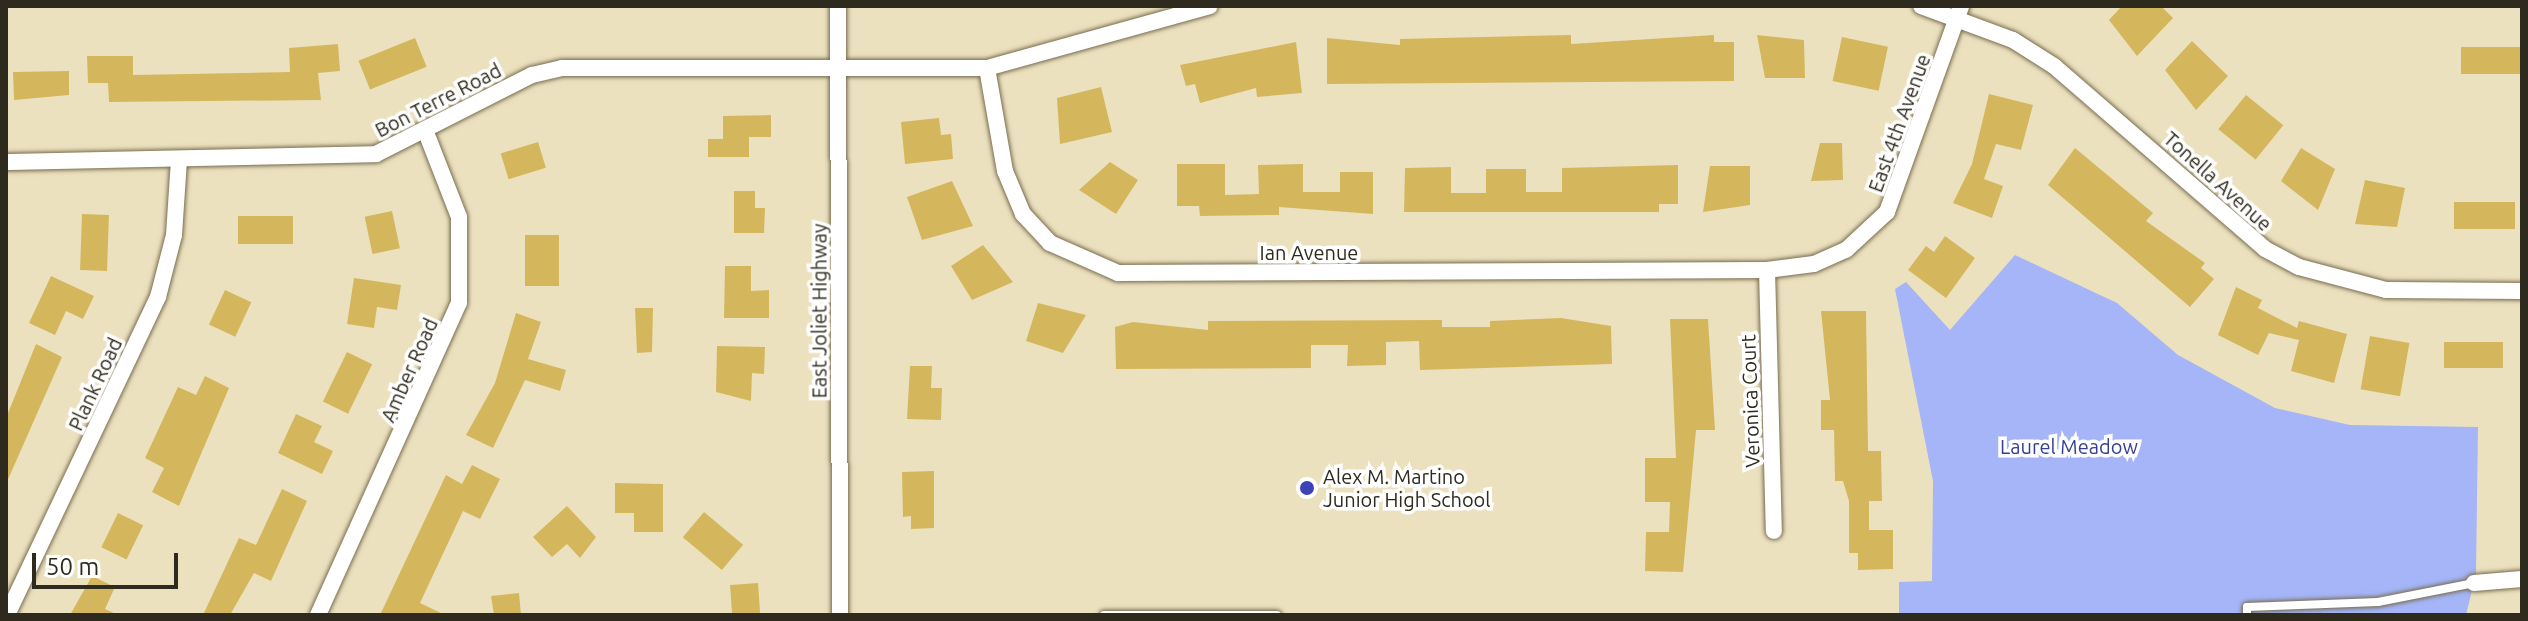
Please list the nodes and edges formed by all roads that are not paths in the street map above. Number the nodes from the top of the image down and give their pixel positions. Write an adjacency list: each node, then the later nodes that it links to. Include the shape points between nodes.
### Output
1 (838, 6): 5 (street, East Joliet Highway)
2 (1210, 6): 6 (street)
3 (1921, 6): 4 (street, Tonella Avenue)
4 (1959, 12): 10 (street, East 4th Avenue, via 1887,212 1846,250 1814,264); 11 (street, Tonella Avenue, via 2054,66 2265,249 2299,267 2386,290)
5 (839, 64): 6 (street); 7 (street, Bon Terre Road, via 562,68 517,82); 17 (street, East Joliet Highway)
6 (987, 68): 10 (street, Ian Avenue, via 1005,171 1023,214 1050,243 1118,273)
7 (425, 130): 8 (street, Bon Terre Road, via 354,157); 16 (street, Amber Road, via 459,217 459,303)
8 (179, 159): 9 (street, Bon Terre Road); 15 (street, Plank Road, via 174,235 158,297)
9 (6, 162)
10 (1767, 270): 12 (street, Veronica Court)
11 (2522, 291)
12 (1774, 531)
13 (2522, 579): 14 (street)
14 (2474, 583): 20 (lane, via 2378,602 2247,607)
15 (7, 615)
16 (318, 615)
17 (840, 615)
18 (1104, 615): 19 (lane)
19 (1277, 615)
20 (2247, 615)

